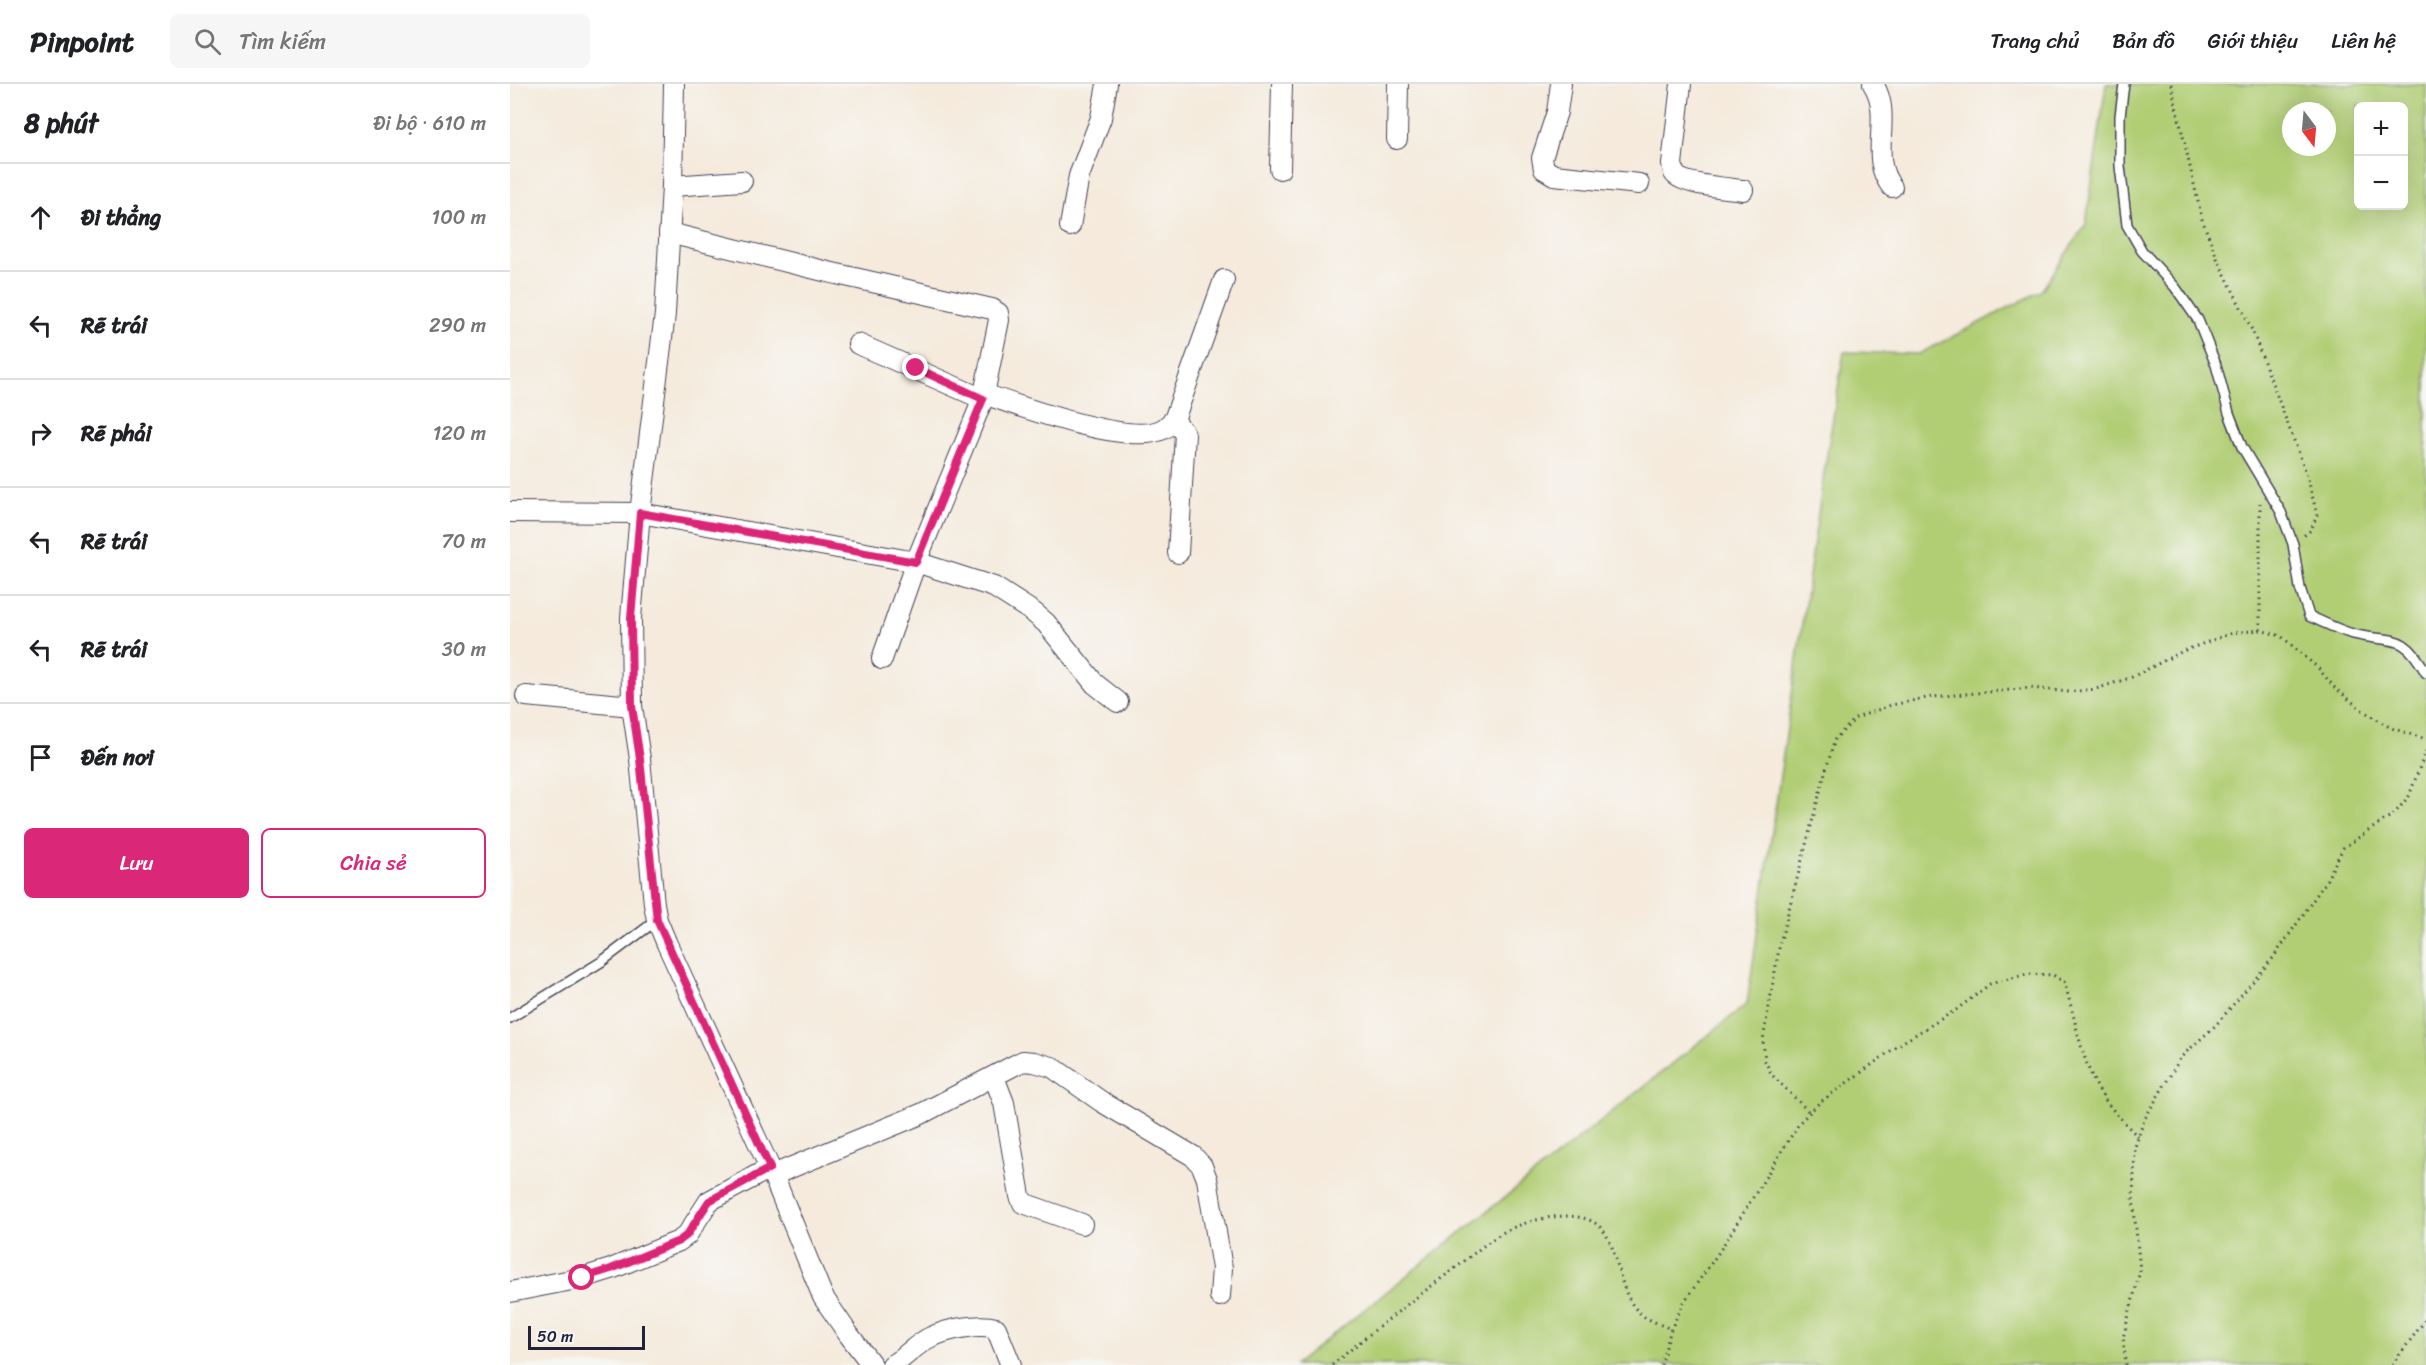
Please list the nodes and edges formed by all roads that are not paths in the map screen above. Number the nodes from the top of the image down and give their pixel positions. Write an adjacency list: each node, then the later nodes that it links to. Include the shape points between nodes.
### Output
1 (674, 84): 13 (street)
2 (1107, 84): 16 (street, via 1101,118 1079,176)
3 (1282, 84): 10 (street)
4 (1398, 84): 9 (street)
5 (1561, 84): 12 (street, via 1557,112 1542,158 1544,169 1554,175)
6 (1681, 84): 15 (street, via 1674,173 1692,182)
7 (1873, 84): 14 (street, via 1882,101 1882,167)
8 (2124, 84): 27 (lane, via 2120,166 2127,225 2142,251 2198,320 2242,447 2281,512 2294,544 2300,588 2309,616 2353,634 2392,638 2408,646)
9 (1397, 139)
10 (1280, 169)
11 (742, 181): 13 (street)
12 (1639, 184)
13 (672, 186): 17 (street)
14 (1892, 187)
15 (1743, 190)
16 (1070, 226)
17 (669, 233): 20 (street, via 992,309 999,320); 23 (street, via 665,314)
18 (1224, 280): 21 (street)
19 (858, 344): 20 (street)
20 (984, 397): 21 (street, via 1098,428 1151,432); 25 (street)
21 (1174, 420): 24 (street, via 1185,434)
22 (510, 512): 23 (street)
23 (640, 513): 25 (street); 30 (street, via 631,618)
24 (1178, 553)
25 (916, 562): 26 (street); 29 (street, via 993,587 1033,612 1095,684)
26 (882, 659)
27 (2426, 673)
28 (526, 696): 30 (street)
29 (1118, 702)
30 (632, 706): 31 (street)
31 (657, 920): 32 (lane, via 601,962); 34 (street)
32 (510, 1018)
33 (994, 1077): 34 (street, via 921,1114); 35 (street, via 1005,1103 1023,1203); 37 (street, via 1023,1061 1052,1067 1193,1156 1206,1179 1222,1268)
34 (771, 1172): 36 (street, via 709,1201 679,1241 582,1278); 38 (street, via 823,1297)
35 (1082, 1224)
36 (510, 1292)
37 (1220, 1296)
38 (872, 1365)
39 (892, 1365): 40 (street, via 931,1337 986,1325 996,1328)
40 (1011, 1365)

